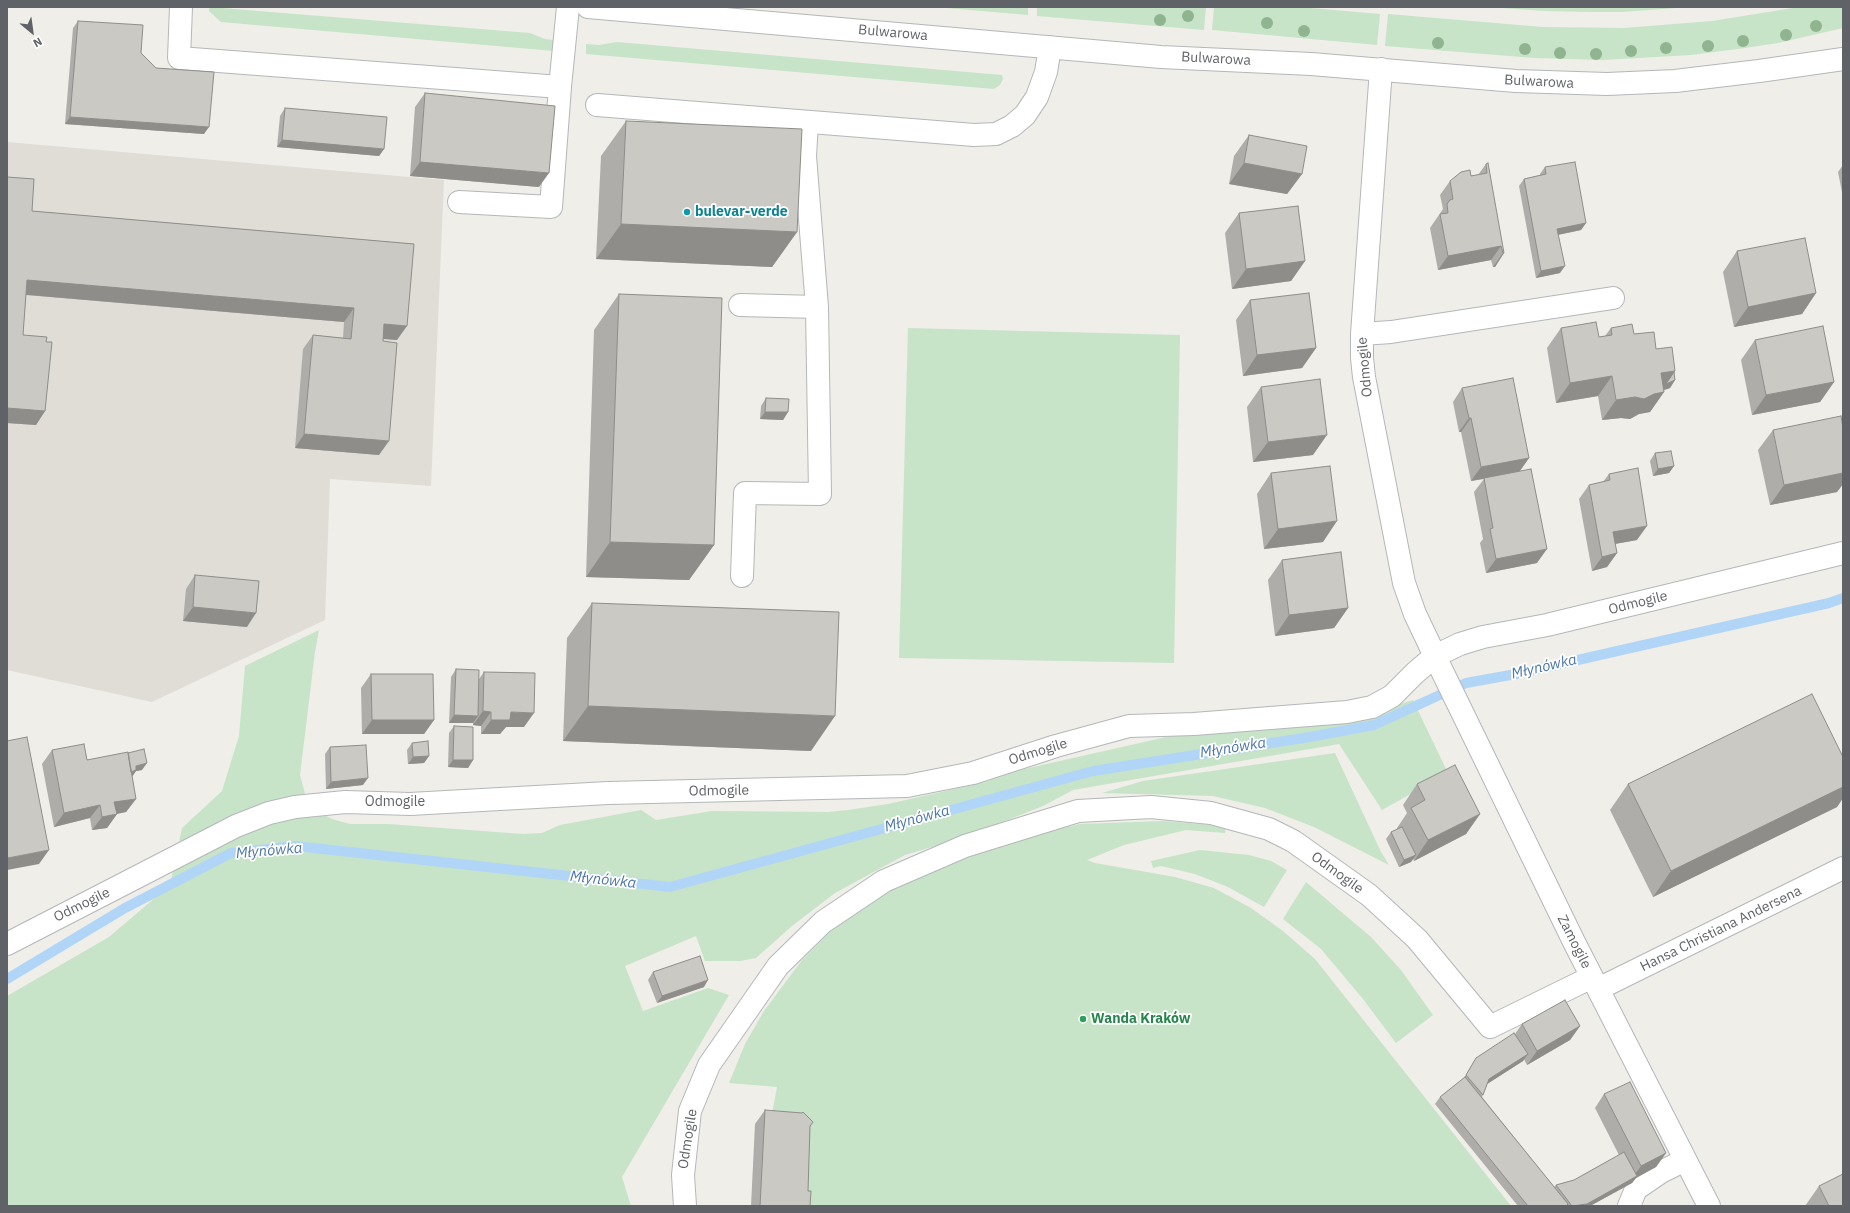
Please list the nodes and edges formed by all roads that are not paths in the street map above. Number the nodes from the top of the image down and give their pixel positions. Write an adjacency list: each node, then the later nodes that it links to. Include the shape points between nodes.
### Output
1 (181, 7): 7 (street, via 179,58)
2 (568, 7): 7 (street)
3 (588, 7): 4 (street, Bulwarowa)
4 (1050, 47): 6 (street, Bulwarowa, via 1161,57); 9 (street, via 1046,72 1037,97 1025,115 1012,126 996,134 974,136)
5 (1843, 59): 6 (street, Bulwarowa, via 1645,84 1516,82)
6 (1381, 69): 14 (street, Odmogile)
7 (560, 87): 10 (street, via 552,207)
8 (597, 105): 9 (street)
9 (807, 122): 13 (street, via 805,156)
10 (459, 202)
11 (1614, 298): 14 (street, via 1391,332)
12 (740, 305): 13 (street)
13 (817, 307): 16 (street, via 820,494 745,493)
14 (1362, 334): 17 (street, Odmogile, via 1364,377 1404,583 1410,603)
15 (1843, 553): 17 (street, Odmogile, via 1547,625 1483,637 1460,644)
16 (742, 576)
17 (1439, 665): 19 (street, Odmogile, via 1415,673 1392,696 1372,707 1347,712 1194,724 1129,726 1056,746 974,773 907,786 608,793 410,804 345,802 295,807 269,813 236,826); 20 (street, Zamogile)
18 (1843, 868): 20 (street, Hansa Christiana Andersena)
19 (7, 944)
20 (1595, 983): 21 (street, Zamogile); 22 (street, Odmogile, via 1490,1027 1417,939 1368,895 1293,841 1269,829 1211,813 1150,807 1078,811 965,846 884,881 823,922 778,966 709,1065 690,1111 683,1175)
21 (1685, 1160): 23 (street, via 1636,1189); 24 (street, Zamogile)
22 (685, 1206)
23 (1629, 1206)
24 (1709, 1206)

